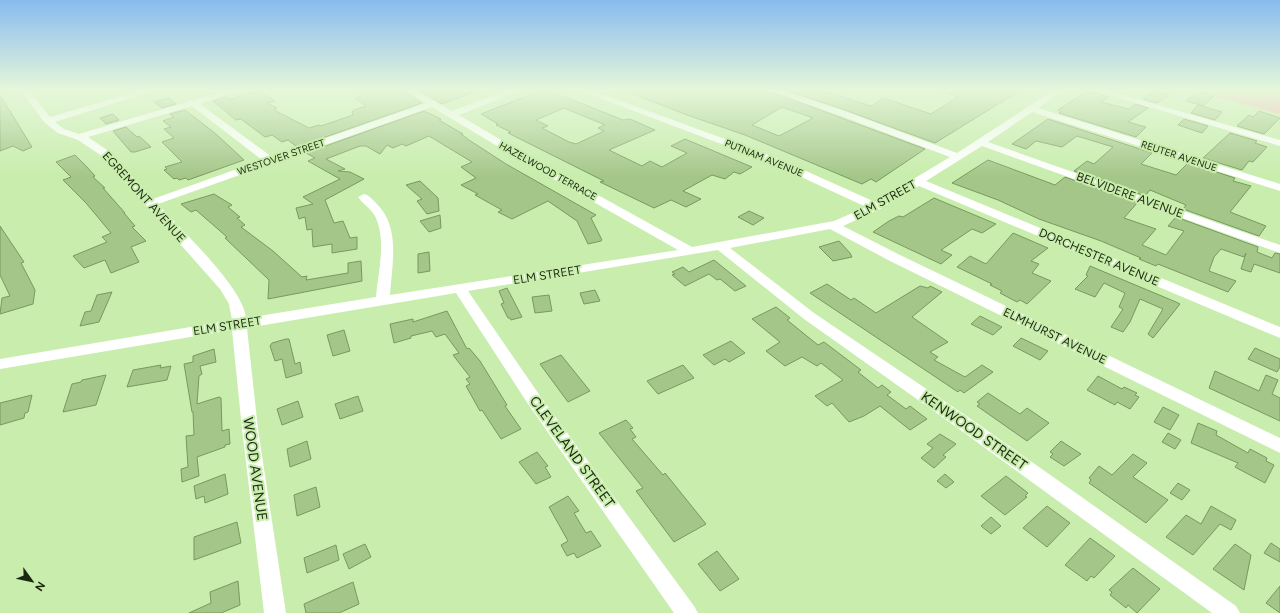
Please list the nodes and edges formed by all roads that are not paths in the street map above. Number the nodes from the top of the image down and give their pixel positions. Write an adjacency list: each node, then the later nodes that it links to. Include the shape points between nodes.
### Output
1 (46, 119): 12 (street, EGREMONT AVENUE)
2 (56, 119): 12 (street)
3 (141, 119): 13 (street)
4 (214, 119): 17 (street)
5 (391, 119): 17 (street, WESTOVER STREET)
6 (460, 119): 26 (street, HAZELWOOD TERRACE)
7 (660, 119): 22 (street, PUTNAM AVENUE, via 773,160)
8 (856, 119): 16 (street)
9 (1016, 119): 14 (street, ELM STREET)
10 (1065, 119): 19 (street, REUTER AVENUE)
11 (1195, 119): 15 (street)
12 (48, 121): 13 (street, EGREMONT AVENUE, via 61,131)
13 (79, 137): 21 (street, EGREMONT AVENUE, via 106,154)
14 (980, 142): 16 (street, ELM STREET); 25 (street, BELVIDERE AVENUE)
15 (1280, 143)
16 (958, 157): 18 (street, ELM STREET)
17 (270, 161): 21 (street, WESTOVER STREET)
18 (918, 181): 22 (street, ELM STREET); 30 (street, DORCHESTER AVENUE)
19 (1280, 188)
20 (364, 197): 28 (street, via 385,226 387,239)
21 (151, 203): 29 (street, EGREMONT AVENUE, via 225,286 240,312)
22 (876, 207): 23 (street, ELM STREET)
23 (832, 225): 24 (street, ELM STREET); 32 (street, ELMHURST AVENUE)
24 (720, 246): 26 (street, ELM STREET); 35 (street, KENWOOD STREET, via 809,316)
25 (1280, 249)
26 (689, 251): 27 (street, ELM STREET)
27 (460, 289): 28 (street, ELM STREET); 34 (street, CLEVELAND STREET, via 532,397)
28 (382, 300): 29 (street, ELM STREET)
29 (239, 324): 31 (street, ELM STREET); 33 (street, WOOD AVENUE, via 250,430)
30 (1280, 333)
31 (0, 364)
32 (1280, 446)
33 (275, 613)
34 (687, 613)
35 (1229, 613)

